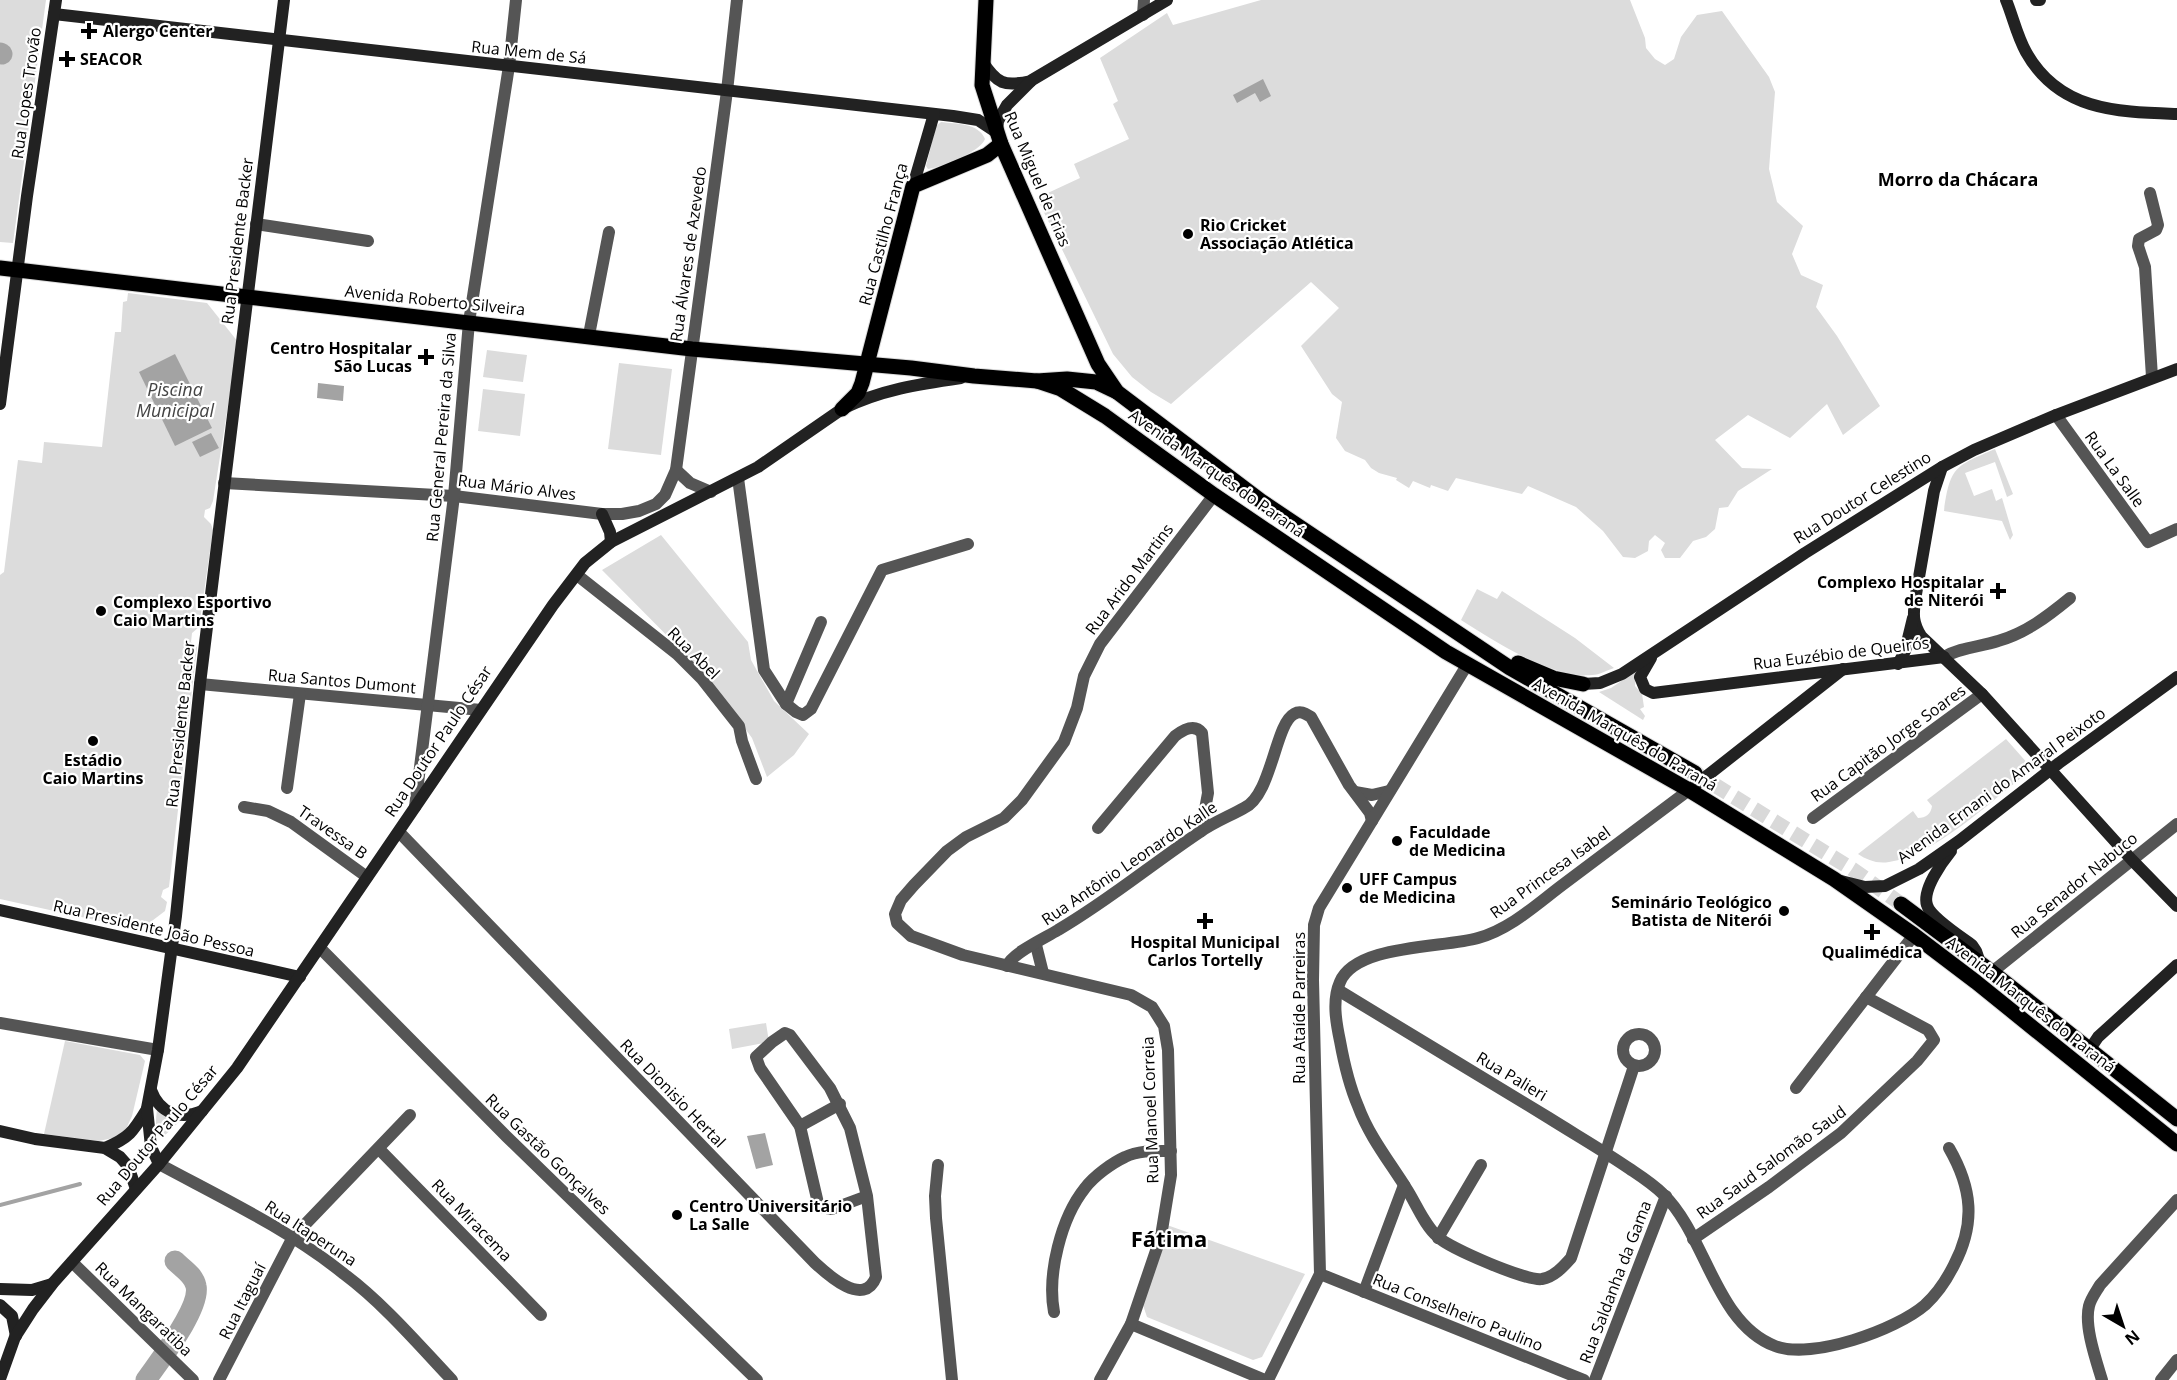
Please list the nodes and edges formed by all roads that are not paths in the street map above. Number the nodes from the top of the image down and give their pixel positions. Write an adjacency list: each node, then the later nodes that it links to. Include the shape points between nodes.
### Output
1 (56, 0): 9 (main road, Rua Lopes Trovão)
2 (284, 0): 11 (main road, Rua Presidente Backer)
3 (516, 0): 13 (street, Rua General Pereira da Silva)
4 (737, 0): 15 (street, Rua Álvares de Azevedo)
5 (986, 0): 12 (main road, Rua Miguel de Frias)
6 (1144, 0): 10 (street)
7 (1167, 0): 10 (main road)
8 (2006, 0): 17 (main road, via 2027,54 2057,90 2100,107)
9 (54, 14): 11 (main road, Rua Mem de Sá); 25 (main road, Rua Lopes Trovão)
10 (1143, 15): 14 (main road)
11 (279, 40): 13 (main road, Rua Mem de Sá); 21 (main road, Rua Presidente Backer)
12 (982, 61): 14 (main road, via 1004,84); 18 (main road, Rua Miguel de Frias, via 982,85)
13 (509, 66): 15 (main road, Rua Mem de Sá); 27 (street, Rua General Pereira da Silva)
14 (1032, 80): 18 (main road, via 1002,112)
15 (727, 91): 16 (main road, Rua Mem de Sá); 29 (street, Rua Álvares de Azevedo)
16 (934, 114): 18 (main road, Rua Mem de Sá, via 978,120); 19 (main road, Rua Castilho França)
17 (2177, 114)
18 (999, 138): 19 (main road, via 977,159); 31 (main road, Rua Miguel de Frias)
19 (914, 186): 30 (main road, Rua Castilho França)
20 (2150, 193): 34 (street, via 2157,230 2139,239 2138,246 2145,267)
21 (256, 224): 23 (street); 26 (main road, Rua Presidente Backer)
22 (609, 232): 28 (street)
23 (368, 241)
24 (0, 268): 25 (main road, Avenida Roberto Silveira)
25 (19, 270): 26 (main road, Avenida Roberto Silveira); 37 (main road, Rua Lopes Trovão)
26 (247, 298): 27 (main road, Avenida Roberto Silveira); 43 (main road, Rua Presidente Backer)
27 (469, 322): 28 (main road, Avenida Roberto Silveira); 46 (street, Rua General Pereira da Silva)
28 (589, 335): 29 (main road, Avenida Roberto Silveira)
29 (692, 349): 30 (main road, Avenida Roberto Silveira); 41 (street, Rua Álvares de Azevedo)
30 (867, 364): 33 (main road, Avenida Roberto Silveira); 38 (main road, Rua Castilho França, via 858,393)
31 (1098, 364): 36 (main road, Avenida Marquês do Paraná)
32 (2177, 369): 34 (main road, Rua Doutor Celestino)
33 (974, 376): 35 (main road, Rua Doutor Paulo César); 38 (main road, Rua Doutor Paulo César, via 910,385)
34 (2152, 377): 39 (main road, Rua Doutor Celestino)
35 (1037, 381): 36 (main road, via 1096,382); 45 (main road, Avenida Marquês do Paraná, via 1061,389 1106,416)
36 (1117, 392): 55 (main road, Avenida Marquês do Paraná, via 1261,501)
37 (0, 404)
38 (842, 409): 42 (main road, Rua Doutor Paulo César)
39 (2056, 415): 40 (main road, Rua Doutor Celestino); 48 (street, Rua La Salle, via 2148,542)
40 (1942, 467): 53 (main road, via 1934,491); 56 (main road, Rua Doutor Celestino)
41 (676, 470): 44 (street, via 690,483); 47 (street, Rua Mário Alves, via 665,495 656,504 632,513)
42 (738, 478): 44 (main road, Rua Doutor Paulo César); 68 (street, via 764,670)
43 (224, 483): 46 (street, Rua Mário Alves); 63 (main road, Rua Presidente Backer)
44 (711, 492): 49 (main road, Rua Doutor Paulo César)
45 (1214, 495): 59 (main road, Avenida Marquês do Paraná); 98 (street, Rua Arido Martins, via 1100,644 1084,676 1064,742 1022,800 1004,818 947,851 901,900 895,914 897,923 911,936)
46 (454, 496): 47 (street, Rua Mário Alves); 69 (street, Rua General Pereira da Silva)
47 (602, 513): 49 (main road)
48 (2177, 529)
49 (611, 542): 51 (main road, Rua Doutor Paulo César)
50 (968, 544): 68 (street, via 882,570 811,709 803,715)
51 (577, 574): 70 (main road, Rua Doutor Paulo César); 73 (street, Rua Abel, via 677,654 702,680 739,726)
52 (2070, 598): 57 (street, Rua Euzébio de Queirós, via 2019,634)
53 (1912, 618): 57 (main road, via 1921,636); 58 (main road, via 1905,651)
54 (821, 622): 68 (street)
55 (1454, 630): 64 (main road, via 1553,678); 72 (main road, Avenida Marquês do Paraná, via 1510,668)
56 (1655, 652): 61 (main road, Rua Euzébio de Queirós, via 1640,678 1645,689 1653,693); 64 (main road, Rua Doutor Celestino, via 1622,674 1604,682)
57 (1944, 657): 58 (main road, Rua Euzébio de Queirós); 67 (main road)
58 (1898, 663): 60 (main road, Rua Euzébio de Queirós)
59 (1467, 665): 75 (main road, Avenida Marquês do Paraná); 77 (street, Rua Ataíde Parreiras)
60 (1844, 669): 61 (main road, Rua Euzébio de Queirós); 66 (main road)
61 (1804, 674): 66 (main road, via 1813,685)
62 (2177, 677): 71 (main road, Avenida Ernani do Amaral Peixoto)
63 (200, 684): 65 (street, Rua Santos Dumont); 96 (main road, Rua Presidente Backer)
64 (1583, 684)
65 (300, 694): 69 (street, Rua Santos Dumont); 74 (street)
66 (1812, 694): 75 (main road)
67 (1982, 694): 71 (main road); 80 (street, Rua Capitão Jorge Soares)
68 (786, 704)
69 (427, 705): 70 (street, Rua Santos Dumont); 79 (street, Rua General Pereira da Silva)
70 (481, 710): 79 (main road, Rua Doutor Paulo César)
71 (2051, 769): 86 (main road, Avenida Ernani do Amaral Peixoto); 87 (main road)
72 (1695, 773)
73 (756, 779)
74 (287, 788)
75 (1689, 790): 89 (main road, Avenida Marquês do Paraná); 102 (street, Rua Princesa Isabel, via 1514,921 1479,938 1408,948 1372,958 1345,974)
76 (1355, 792): 77 (street); 81 (street); 84 (street, Rua Antônio Leonardo Kalle, via 1311,717 1300,712 1288,721 1267,777 1248,807)
77 (1389, 792): 81 (street, Rua Ataíde Parreiras)
78 (244, 807): 88 (street, Travessa B, via 268,811 291,822)
79 (415, 807): 85 (main road, Rua Doutor Paulo César)
80 (1813, 819)
81 (1372, 821): 138 (street, Rua Ataíde Parreiras, via 1329,889 1314,925)
82 (2177, 824): 87 (street, Rua Senador Nabuco)
83 (1098, 828): 84 (street, via 1174,736 1198,728 1202,732 1208,793)
84 (1201, 831): 94 (street, Rua Antônio Leonardo Kalle)
85 (399, 832): 88 (main road, Rua Doutor Paulo César); 131 (street, Rua Dionisio Hertal, via 815,1263 833,1280 853,1289 865,1289 876,1277)
86 (1959, 841): 89 (main road, Avenida Ernani do Amaral Peixoto, via 1919,869 1885,886 1866,887); 99 (main road, via 1933,879 1926,905 1972,945)
87 (2132, 860): 91 (main road); 99 (street, Rua Senador Nabuco)
88 (367, 877): 95 (main road, Rua Doutor Paulo César)
89 (1834, 879): 93 (main road, Avenida Marquês do Paraná)
90 (1901, 904): 99 (main road, Avenida Marquês do Paraná)
91 (2177, 906)
92 (0, 910): 96 (main road, Rua Presidente João Pessoa)
93 (1914, 935): 103 (street); 107 (main road, Avenida Marquês do Paraná)
94 (1036, 945): 98 (street, Rua Antônio Leonardo Kalle, via 1016,954); 100 (street, Rua Antônio Leonardo Kalle)
95 (320, 948): 101 (main road, Rua Doutor Paulo César); 152 (street, Rua Gastão Gonçalves, via 507,1137)
96 (171, 950): 101 (main road, Rua Presidente João Pessoa); 106 (main road, Rua Presidente Backer)
97 (2177, 965): 105 (main road, via 2098,1037)
98 (1007, 966): 100 (street, Rua Manoel Correia)
99 (1986, 968): 105 (main road, Avenida Marquês do Paraná)
100 (1042, 973): 124 (street, Rua Manoel Correia, via 1131,995 1152,1007 1160,1017 1168,1050)
101 (300, 977): 114 (main road, Rua Doutor Paulo César, via 253,1047)
102 (1338, 990): 125 (street, Rua Palieri); 129 (street, via 1336,1017 1358,1107)
103 (1866, 997): 109 (street); 136 (street, Rua Saud Salomão Saud, via 1928,1030 1933,1044 1841,1133)
104 (0, 1023): 106 (street)
105 (2090, 1049): 107 (main road); 111 (main road, Avenida Marquês do Paraná)
106 (158, 1050): 110 (main road, Rua Presidente Backer)
107 (2078, 1064): 116 (main road, Avenida Marquês do Paraná)
108 (1634, 1066): 125 (street)
109 (1796, 1088)
110 (151, 1090): 113 (main road, Rua Presidente Backer); 114 (main road, via 157,1103 168,1112 182,1116)
111 (2160, 1097): 116 (main road); 117 (main road, Avenida Marquês do Paraná)
112 (840, 1104): 118 (street); 118 (street, Rua Dionisio Hertal, via 785,1033 756,1057); 131 (street, Rua Dionisio Hertal)
113 (147, 1108): 121 (main road, via 124,1140); 126 (main road, Rua Presidente Backer, via 151,1147)
114 (202, 1111): 126 (main road, Rua Doutor Paulo César)
115 (410, 1115): 123 (street, Rua Itaguaí)
116 (2143, 1116): 120 (main road, Avenida Marquês do Paraná)
117 (2177, 1119)
118 (800, 1126): 131 (street, Rua Dionisio Hertal, via 821,1207 832,1209)
119 (0, 1131): 121 (main road)
120 (2177, 1144)
121 (105, 1148): 130 (main road, via 128,1166)
122 (1949, 1148): 136 (street, Rua Palieri, via 1967,1188 1969,1208 1959,1255 1939,1290 1925,1305 1860,1337 1814,1350 1776,1346 1761,1338 1739,1320)
123 (379, 1149): 134 (street, Rua Itaguaí); 144 (street, Rua Miracema)
124 (1171, 1151): 143 (street, via 1126,1156 1085,1187 1070,1211 1057,1256); 145 (street, Rua Manoel Correia, via 1172,1175 1163,1227)
125 (1607, 1153): 132 (street, Rua Palieri); 135 (street, via 1571,1258 1554,1274 1543,1279 1526,1277)
126 (159, 1164): 130 (main road, Rua Doutor Paulo César); 134 (street, Rua Itaperuna)
127 (938, 1165): 153 (street, via 936,1218)
128 (1481, 1165): 135 (street)
129 (1404, 1185): 135 (street); 141 (street)
130 (136, 1189): 137 (main road, Rua Doutor Paulo César)
131 (867, 1196)
132 (1666, 1196): 136 (street, Rua Palieri); 157 (street, Rua Saldanha da Gama)
133 (2177, 1200): 158 (street, via 2092,1298 2088,1309 2090,1326)
134 (293, 1237): 150 (street, Rua Itaguaí); 151 (street, Rua Itaperuna, via 360,1286)
135 (1438, 1238)
136 (1694, 1239)
137 (72, 1262): 139 (main road, Rua Doutor Paulo César); 149 (street, Rua Mangaratiba)
138 (1320, 1274): 141 (street, Rua Conselheiro Paulino); 155 (street, Rua Ataíde Parreiras)
139 (53, 1283): 140 (main road, via 32,1290); 146 (main road, Rua Doutor Paulo César)
140 (0, 1289)
141 (1364, 1292): 156 (street, Rua Conselheiro Paulino)
142 (0, 1305): 146 (main road, via 12,1316)
143 (1054, 1312)
144 (541, 1315)
145 (1131, 1324): 154 (street, Rua Manoel Correia); 155 (street)
146 (16, 1336): 148 (main road, Rua Doutor Paulo César)
147 (2177, 1360): 159 (street)
148 (0, 1379)
149 (194, 1380)
150 (219, 1380)
151 (452, 1380)
152 (758, 1380)
153 (952, 1380)
154 (1100, 1380)
155 (1267, 1380)
156 (1584, 1380)
157 (1595, 1380)
158 (2102, 1380)
159 (2161, 1380)

